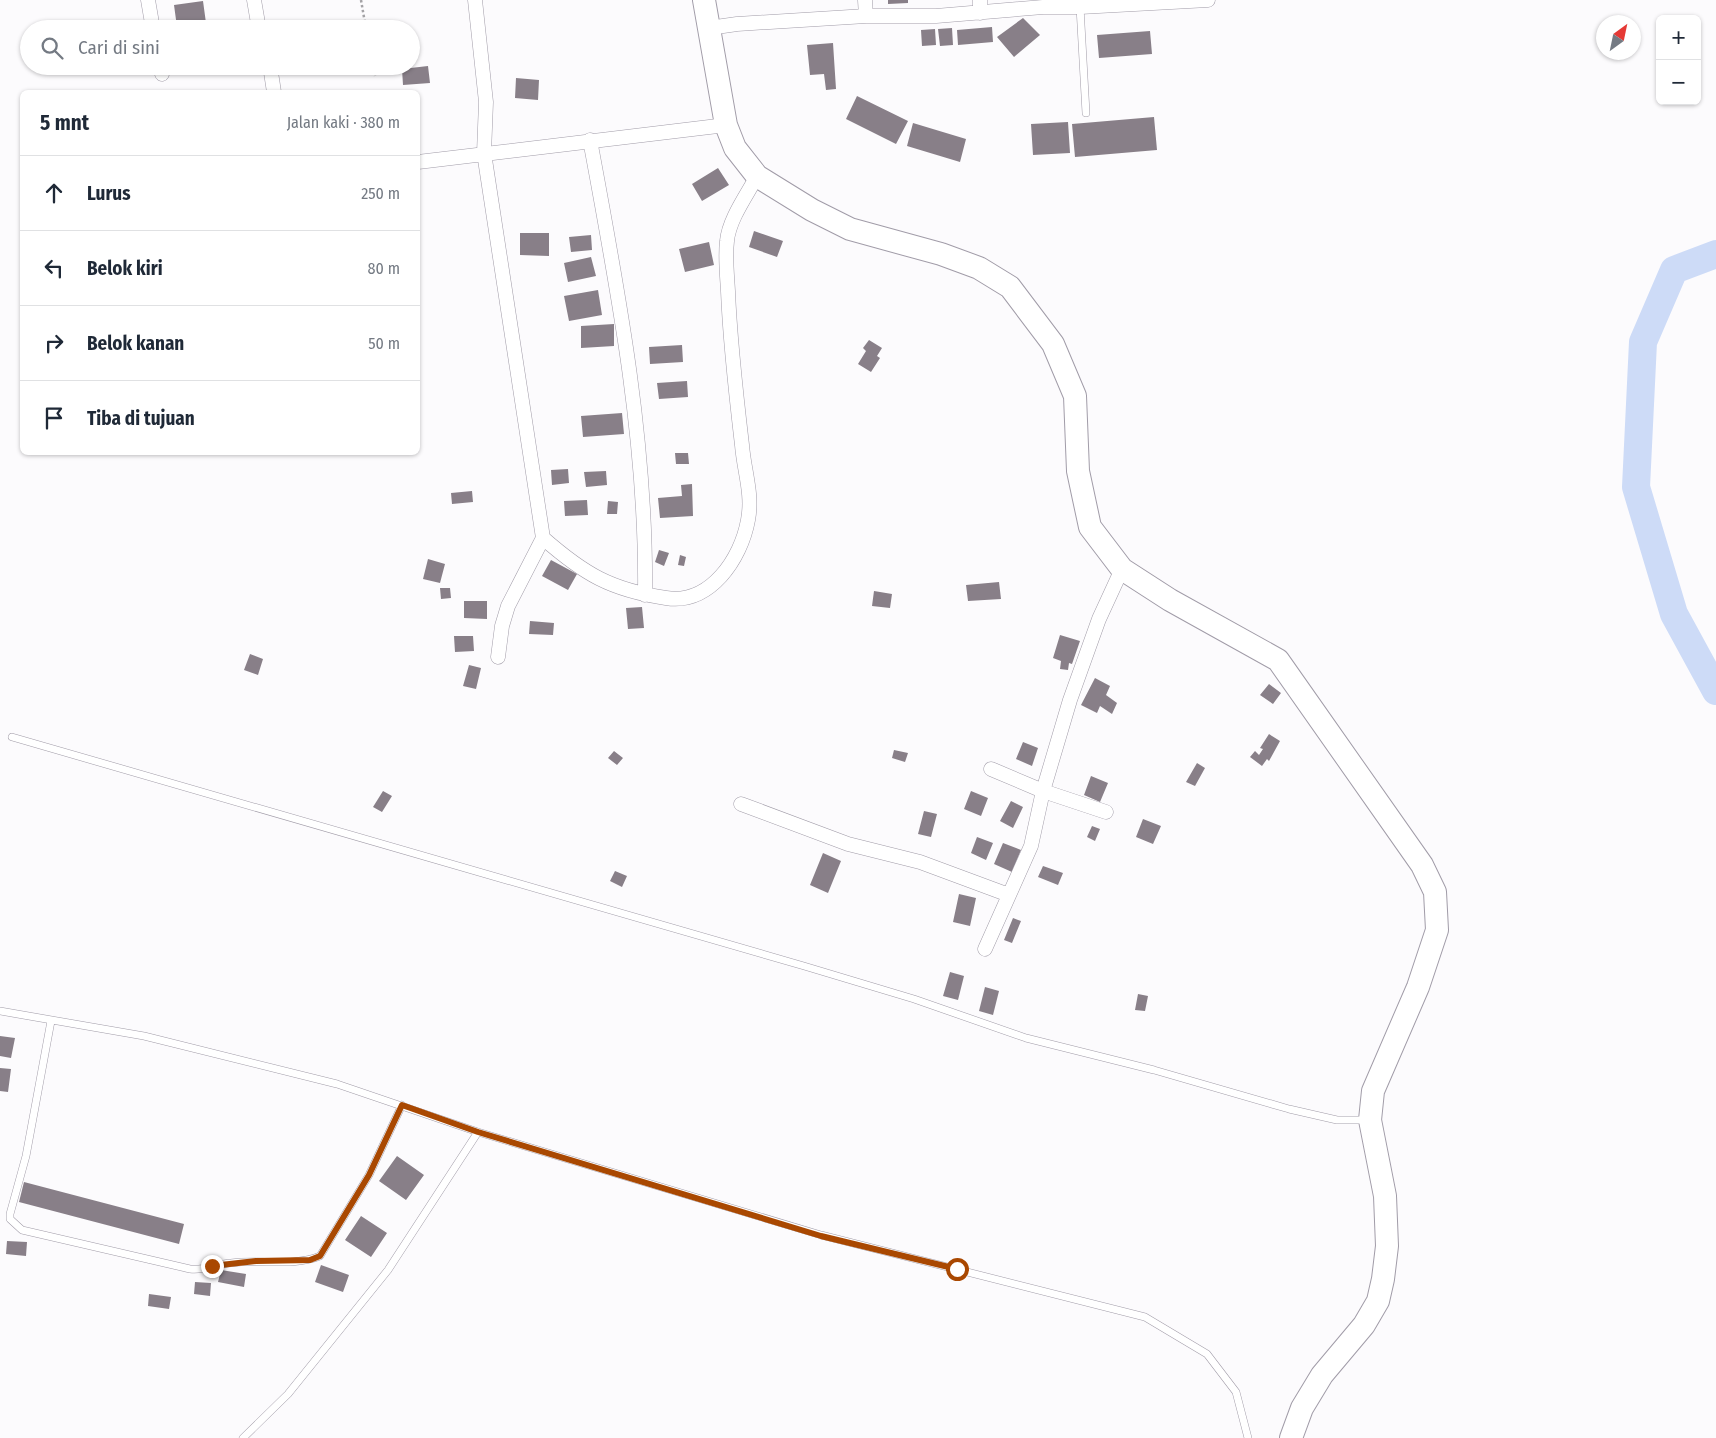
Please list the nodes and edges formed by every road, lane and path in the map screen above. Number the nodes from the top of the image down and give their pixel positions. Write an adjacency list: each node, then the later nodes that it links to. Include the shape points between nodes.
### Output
1 (148, 0): 13 (street)
2 (254, 0): 14 (street)
3 (360, 0): 15 (path)
4 (475, 0): 22 (street, via 486,102)
5 (704, 0): 16 (highway)
6 (865, 0): 12 (street)
7 (1208, 0): 8 (street)
8 (1184, 1): 11 (street)
9 (1043, 3): 10 (street); 11 (street)
10 (980, 7): 12 (street)
11 (1080, 7): 19 (lane)
12 (866, 16): 16 (street)
13 (151, 20)
14 (257, 20)
15 (364, 20)
16 (709, 28): 20 (highway)
17 (271, 75): 18 (street)
18 (274, 90)
19 (1086, 114)
20 (726, 125): 21 (street); 24 (highway, via 735,148)
21 (590, 140): 22 (street); 27 (street, via 620,301 642,478 646,534)
22 (484, 153): 23 (street); 25 (street)
23 (420, 162)
24 (757, 176): 26 (highway, via 850,229 941,254 979,268 1010,287 1053,344 1064,367 1075,396 1078,471 1090,527); 27 (street, via 727,240 736,398 750,489 744,539 729,568 710,588 691,598 676,600)
25 (543, 538): 27 (street, via 598,580); 28 (street, via 508,606)
26 (1122, 569): 31 (street, via 1080,669); 39 (highway, via 1170,600 1278,660 1422,865 1436,892 1437,930 1418,987 1373,1091)
27 (645, 595)
28 (498, 657)
29 (12, 737): 39 (lane, via 804,966 914,999 1026,1038 1289,1109 1337,1120)
30 (991, 769): 31 (street)
31 (1043, 791): 33 (street); 34 (street, via 1031,846)
32 (741, 804): 34 (street, via 848,844 920,862)
33 (1106, 812)
34 (1010, 895): 35 (street)
35 (985, 949)
36 (0, 1011): 37 (lane)
37 (51, 1021): 38 (lane, via 195,1048 337,1084); 38 (lane, via 26,1156 10,1214 10,1219 22,1230 196,1270 248,1261 310,1260 320,1256 369,1175)
38 (402, 1105): 40 (lane)
39 (1370, 1120): 43 (highway, via 1385,1196 1387,1246 1378,1301 1364,1325 1322,1375 1302,1408)
40 (478, 1132): 41 (lane, via 388,1270 288,1394); 42 (lane, via 821,1236 1145,1317 1207,1354 1236,1392)
41 (243, 1438)
42 (1248, 1438)
43 (1291, 1438)

